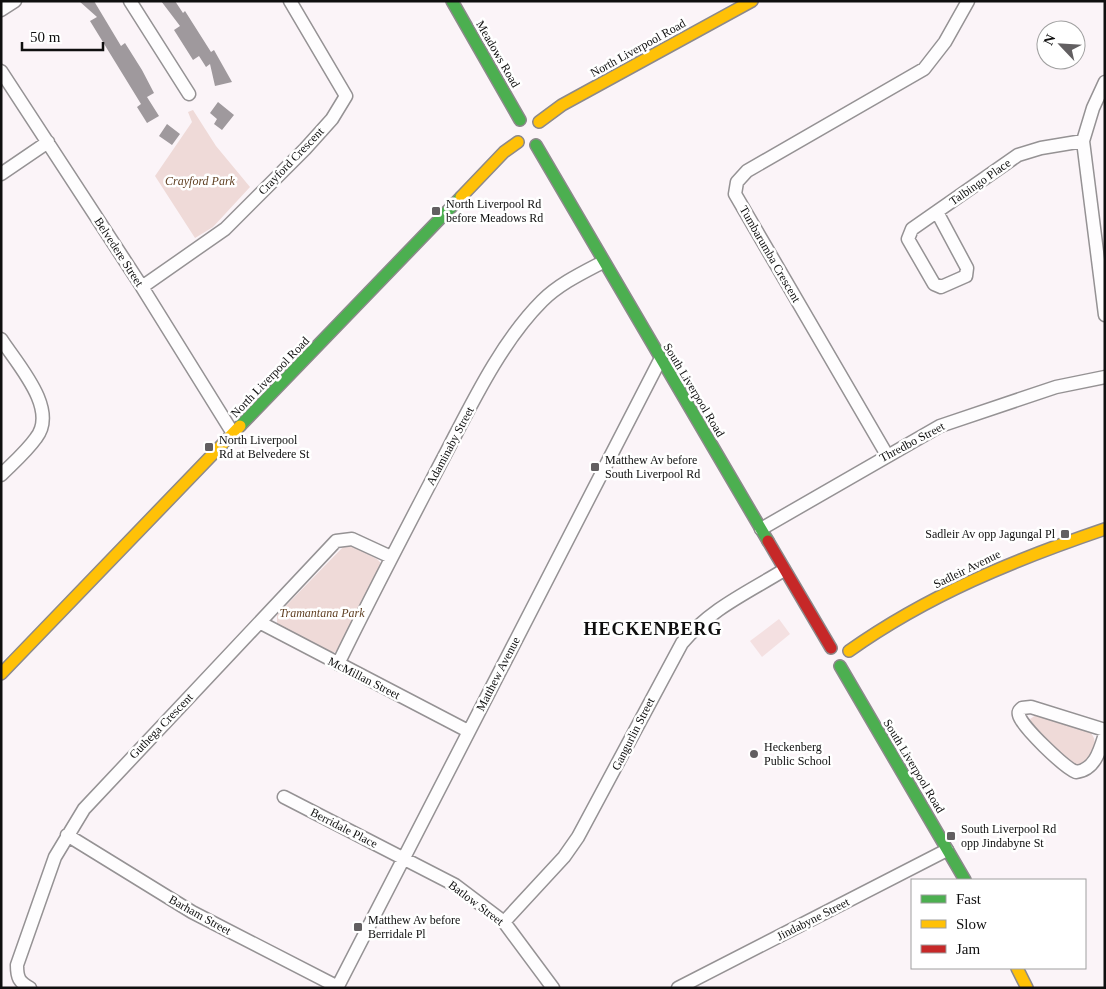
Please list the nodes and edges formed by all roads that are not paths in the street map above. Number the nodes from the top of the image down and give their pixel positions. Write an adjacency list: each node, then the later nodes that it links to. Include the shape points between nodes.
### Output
1 (15, 1): 7 (street)
2 (130, 1): 10 (street)
3 (290, 1): 20 (street, Crayford Crescent, via 346,96 332,119 305,149 225,229)
4 (452, 1): 11 (main road, Meadows Road)
5 (752, 1): 12 (main road, North Liverpool Road, via 562,106)
6 (968, 1): 26 (street, Tumbarumba Crescent, via 945,42 924,69 747,171 737,182 735,194)
7 (1, 10)
8 (1, 71): 14 (street, Belvedere Street)
9 (1105, 82): 13 (street)
10 (189, 94)
11 (520, 120): 12 (main road, via 530,118); 15 (main road, via 514,130)
12 (539, 122): 16 (main road, via 543,133)
13 (1083, 141): 18 (street, Talbingo Place, via 1018,155); 21 (street)
14 (48, 142): 17 (street); 20 (street, Belvedere Street)
15 (518, 142): 16 (main road, via 526,147); 25 (main road, North Liverpool Road, via 504,152)
16 (536, 145): 19 (main road, South Liverpool Road)
17 (1, 174)
18 (937, 212): 18 (street, Talbingo Place, via 912,229 908,239 934,284 941,287 966,276 967,268)
19 (603, 262): 23 (main road, South Liverpool Road); 30 (street, Adaminaby Street, via 555,289 523,324 480,390)
20 (142, 287): 25 (street, Belvedere Street)
21 (1105, 315)
22 (1, 339): 27 (street, via 42,402 44,419 38,437)
23 (660, 360): 28 (main road, South Liverpool Road); 38 (street, Matthew Avenue)
24 (1105, 377): 26 (street, Thredbo Street, via 1056,387 940,426)
25 (234, 435): 36 (main road, North Liverpool Road)
26 (887, 455): 28 (street, Thredbo Street)
27 (1, 475)
28 (760, 529): 31 (main road, South Liverpool Road)
29 (1105, 529): 33 (main road, Sadleir Avenue, via 985,575 907,614)
30 (391, 557): 32 (street, Guthega Crescent, via 352,539 336,541); 35 (street, Adaminaby Street)
31 (784, 570): 34 (main road, South Liverpool Road); 45 (street, Gangurlin Street, via 715,610 682,643 578,838)
32 (261, 623): 35 (street, McMillan Street); 41 (street, Guthega Crescent, via 103,787)
33 (849, 651): 34 (main road, via 847,662); 34 (main road, via 842,644)
34 (832, 658): 42 (main road, South Liverpool Road)
35 (338, 664): 38 (street, McMillan Street)
36 (1, 674)
37 (1105, 730): 39 (street, via 1031,707 1022,708 1019,712 1025,724 1065,766 1076,772 1086,769 1096,759)
38 (468, 731): 43 (street, Matthew Avenue)
39 (1105, 734)
40 (284, 797): 43 (street, Berridale Place)
41 (67, 835): 47 (street, Barham Street, via 192,912); 48 (street, Guthega Crescent, via 46,879 17,965 17,976)
42 (947, 850): 44 (main road, South Liverpool Road); 50 (street, Jindabyne Street)
43 (404, 859): 45 (street, Batlow Street, via 455,885); 47 (street, Matthew Avenue)
44 (964, 879)
45 (504, 922): 49 (street, Batlow Street)
46 (1018, 969): 51 (main road)
47 (337, 987)
48 (30, 988)
49 (552, 988)
50 (678, 988)
51 (1027, 988)

